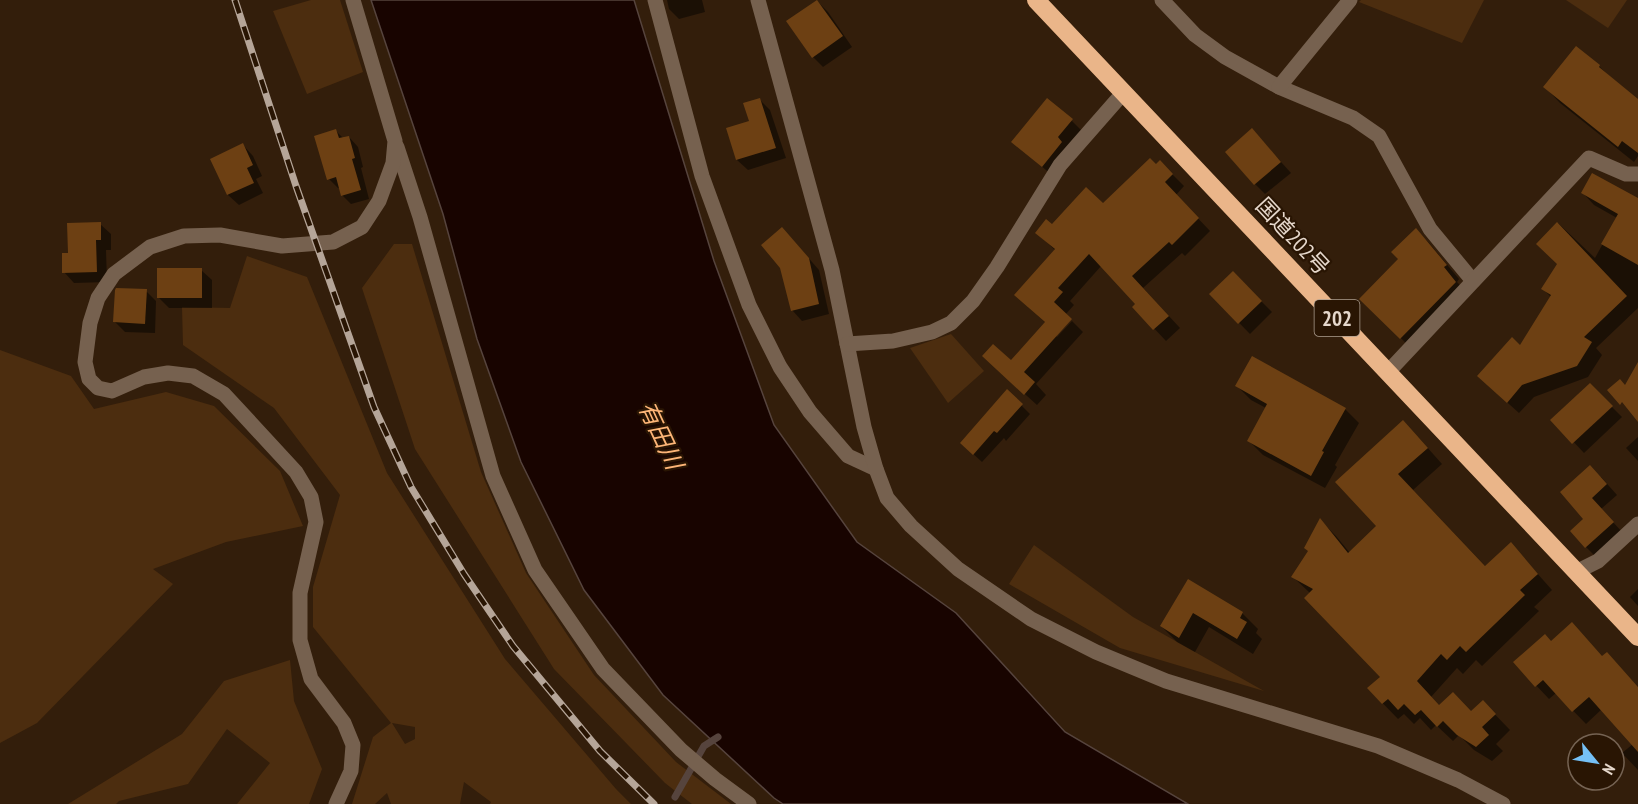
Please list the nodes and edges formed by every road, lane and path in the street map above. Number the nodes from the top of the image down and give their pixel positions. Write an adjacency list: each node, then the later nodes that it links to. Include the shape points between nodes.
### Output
1 (353, 0): 9 (street)
2 (655, 0): 14 (street, via 702,176 749,304 780,367 810,412 848,456)
3 (759, 0): 12 (street, via 832,270)
4 (1036, 0): 8 (highway, 国道202号 / 202)
5 (1162, 0): 7 (street, via 1195,35)
6 (1350, 0): 7 (street)
7 (1279, 87): 11 (street, via 1353,118 1379,136 1430,229)
8 (1124, 92): 12 (street, via 1060,165 991,275 951,323 893,341); 13 (highway, 国道202号 / 202)
9 (395, 141): 18 (street, via 393,163 379,201 362,227 333,242 282,246 220,235 184,236 150,247 114,274 98,298 85,362 89,379 98,388 112,391 144,377 168,373 193,376 224,394 296,472 311,497 316,522 300,593 300,640 311,679 344,723 353,745 351,771); 19 (street, via 493,476 535,570 603,669 681,750)
10 (1638, 174): 11 (street, via 1626,174 1589,158)
11 (1473, 281): 13 (street)
12 (847, 344): 14 (street)
13 (1388, 372): 16 (highway, 国道202号 / 202)
14 (876, 469): 20 (street, via 887,498 911,526 958,569 1031,619 1095,652 1166,681 1378,746)
15 (1638, 524): 16 (street, via 1598,561)
16 (1576, 572): 17 (highway, 国道202号 / 202)
17 (1638, 637)
18 (336, 804)
19 (749, 804)
20 (1503, 804)

